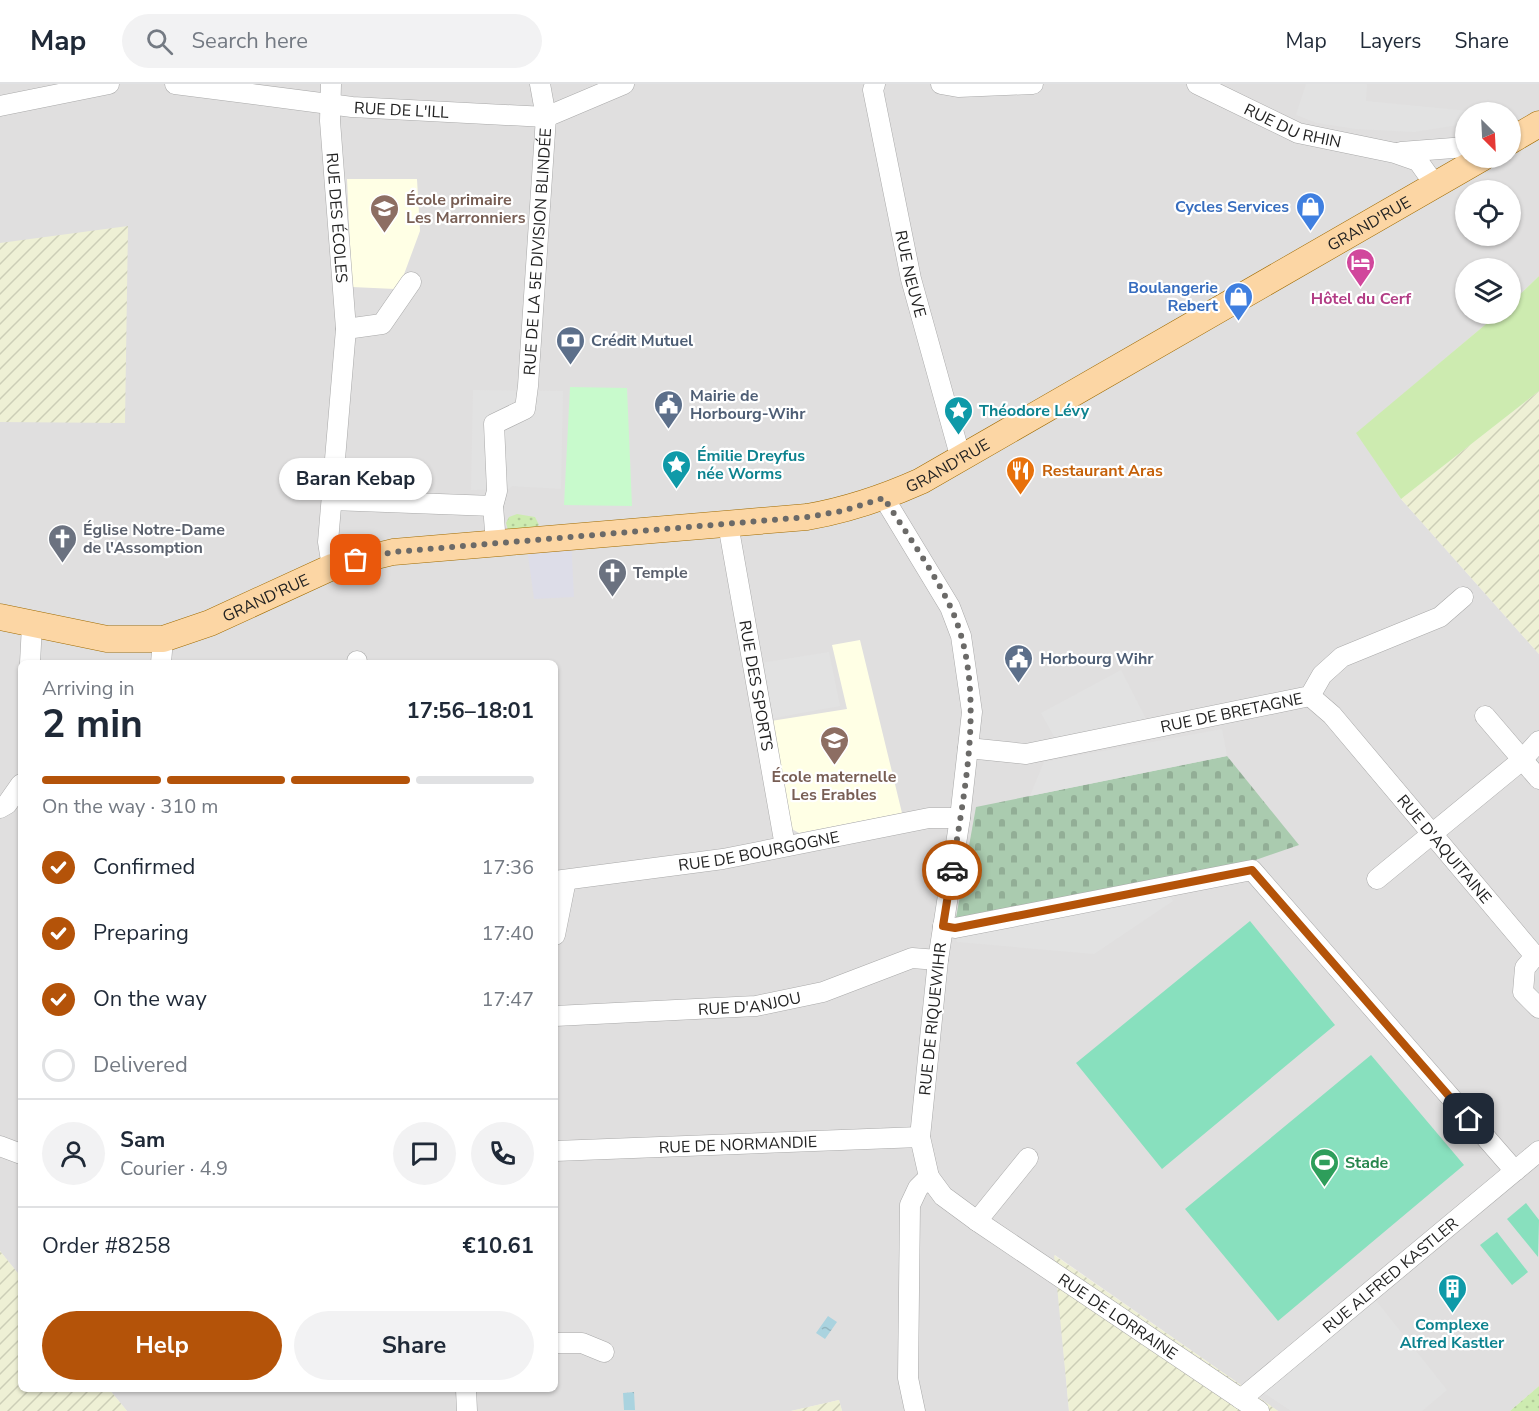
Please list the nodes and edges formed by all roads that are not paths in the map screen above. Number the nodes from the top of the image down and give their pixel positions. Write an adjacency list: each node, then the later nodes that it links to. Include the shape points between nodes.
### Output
1 (109, 84): 12 (street)
2 (175, 84): 11 (street, RUE DE L'ILL)
3 (331, 84): 11 (street, RUE DES ÉCOLES)
4 (540, 84): 13 (street, RUE DE LA 5E DIVISION BLINDÉE)
5 (624, 84): 13 (street, RUE DE L'ILL)
6 (874, 84): 23 (street, RUE NEUVE, via 911,279)
7 (941, 84): 10 (street)
8 (1033, 84): 10 (street)
9 (1197, 84): 18 (street, RUE DU RHIN, via 1298,133)
10 (988, 85)
11 (330, 104): 13 (street, RUE DE L'ILL); 22 (street, RUE DES ÉCOLES)
12 (0, 106)
13 (546, 117): 25 (street, RUE DE LA 5E DIVISION BLINDÉE, via 525,409 494,424)
14 (1539, 124): 15 (main road)
15 (1521, 135)
16 (1455, 148): 17 (street, RUE DU RHIN)
17 (1417, 150): 18 (street, RUE DU RHIN); 20 (street, via 1439,154)
18 (1395, 153): 20 (street, RUE DU RHIN, via 1418,160)
19 (1464, 168): 20 (main road, GRAND'RUE)
20 (1443, 180): 23 (main road, GRAND'RUE)
21 (411, 282): 22 (street, via 382,324)
22 (346, 329): 26 (street, RUE DES ÉCOLES)
23 (961, 459): 24 (main road, GRAND'RUE)
24 (884, 498): 27 (main road, GRAND'RUE, via 807,517); 38 (street, RUE DE RIQUEWIHR, via 950,607 961,636 972,712)
25 (495, 499): 26 (street); 28 (street)
26 (332, 501): 29 (street, RUE DES ÉCOLES, via 328,542)
27 (728, 524): 28 (main road, GRAND'RUE); 45 (street, RUE DES SPORTS)
28 (496, 543): 29 (main road, GRAND'RUE, via 393,552)
29 (332, 567): 33 (main road, GRAND'RUE, via 210,623)
30 (1463, 597): 35 (street, RUE DE BRETAGNE, via 1440,616 1342,657 1322,675)
31 (0, 617): 32 (main road, GRAND'RUE)
32 (32, 625): 33 (main road, GRAND'RUE); 34 (street)
33 (162, 651)
34 (30, 660)
35 (1310, 696): 38 (street, RUE DE BRETAGNE, via 1026,754); 44 (street, RUE D'AQUITAINE, via 1332,715)
36 (1485, 716): 39 (street)
37 (1539, 741): 39 (street)
38 (968, 747): 43 (street, RUE DE RIQUEWIHR)
39 (1522, 760): 40 (street); 44 (street)
40 (1539, 779)
41 (18, 788): 42 (street)
42 (0, 808)
43 (960, 818): 45 (street, RUE DE BOURGOGNE, via 929,818); 49 (street, RUE DE RIQUEWIHR)
44 (1432, 834): 46 (street); 50 (street, RUE D'AQUITAINE)
45 (785, 846): 47 (street, RUE DE BOURGOGNE, via 723,859)
46 (1377, 879)
47 (560, 880): 48 (street)
48 (558, 902)
49 (943, 926): 51 (street, RUE DE RIQUEWIHR); 60 (street, via 955,928 1252,870)
50 (1537, 954): 52 (street, RUE D'AQUITAINE, via 1525,968 1523,992)
51 (938, 960): 53 (street, RUE D'ANJOU, via 912,958 823,992 756,1006); 54 (street, RUE DE RIQUEWIHR)
52 (1539, 1008)
53 (558, 1016)
54 (920, 1137): 56 (street, RUE DE NORMANDIE); 61 (street, RUE DE RIQUEWIHR)
55 (0, 1146): 58 (street)
56 (558, 1151)
57 (1539, 1151): 60 (street, RUE ALFRED KASTLER)
58 (18, 1153)
59 (1028, 1158): 62 (street)
60 (1515, 1171): 66 (street, RUE ALFRED KASTLER)
61 (929, 1177): 62 (street, RUE DE LORRAINE, via 943,1196); 68 (street, via 910,1204 908,1378)
62 (976, 1221): 66 (street, RUE DE LORRAINE)
63 (558, 1343): 64 (street, via 582,1343)
64 (604, 1352)
65 (466, 1392): 67 (street)
66 (1241, 1399): 69 (street, RUE DE LORRAINE)
67 (467, 1411)
68 (915, 1411)
69 (1259, 1411)

